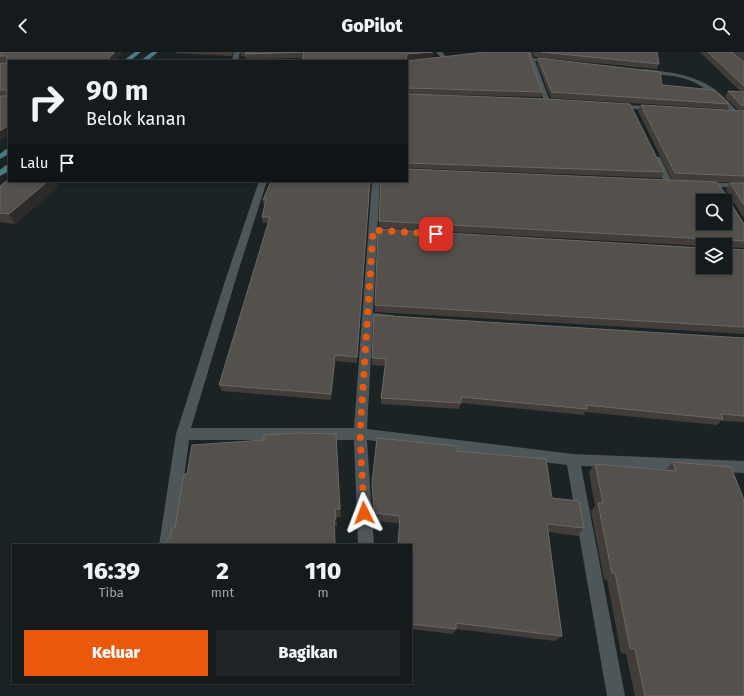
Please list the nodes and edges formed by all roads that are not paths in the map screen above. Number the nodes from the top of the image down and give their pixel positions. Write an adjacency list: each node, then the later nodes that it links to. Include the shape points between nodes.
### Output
1 (138, 52): 7 (main road)
2 (155, 52): 8 (main road)
3 (439, 52): 10 (street)
4 (529, 52): 6 (street)
5 (454, 59): 10 (main road)
6 (531, 59): 11 (street); 14 (street)
7 (127, 60)
8 (144, 60)
9 (439, 60): 10 (main road)
10 (446, 60)
11 (562, 62)
12 (638, 70): 18 (street, via 692,78 713,89 733,114)
13 (539, 100): 14 (street)
14 (547, 101): 15 (street)
15 (555, 101)
16 (609, 105): 17 (street, via 634,110)
17 (662, 109)
18 (744, 114)
19 (655, 155): 24 (street)
20 (8, 168): 21 (main road)
21 (0, 174)
22 (263, 182): 29 (street)
23 (376, 182): 27 (street, via 377,231)
24 (668, 182)
25 (696, 184): 26 (street, via 719,188)
26 (744, 186)
27 (367, 316): 28 (street); 30 (street)
28 (399, 318)
29 (183, 434): 30 (street); 33 (street)
30 (360, 434): 31 (street); 34 (street)
31 (573, 460): 32 (street); 35 (street)
32 (744, 467)
33 (167, 544)
34 (366, 544)
35 (616, 696)

